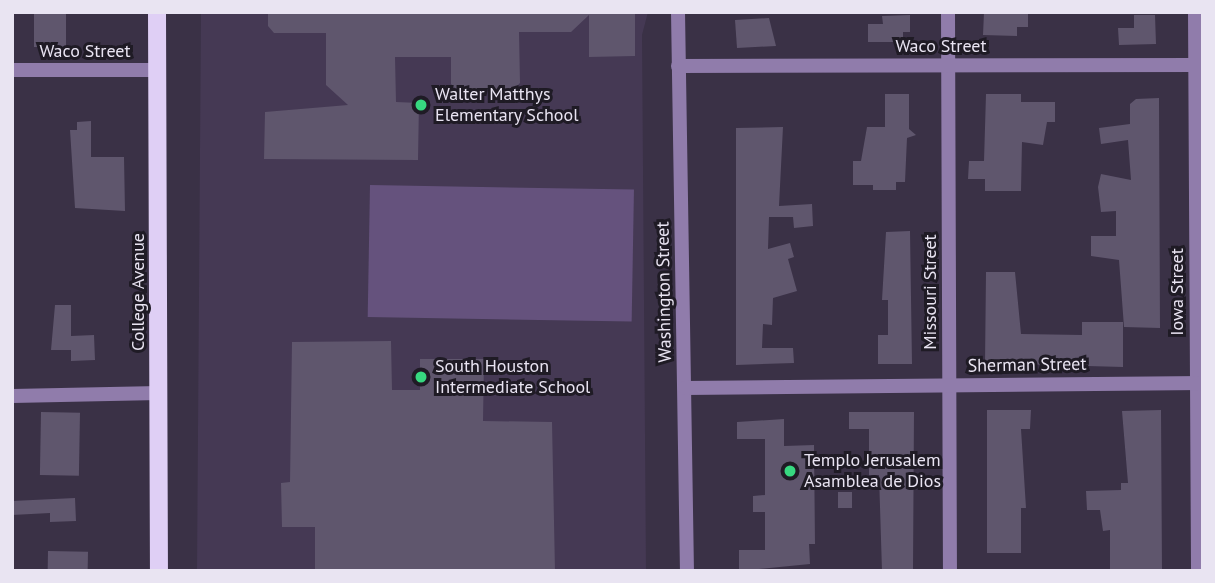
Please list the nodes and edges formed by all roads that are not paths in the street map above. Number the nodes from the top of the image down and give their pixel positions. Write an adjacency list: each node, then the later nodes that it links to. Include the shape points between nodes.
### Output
1 (157, 12): 8 (main road, College Avenue)
2 (678, 12): 6 (street, Washington Street)
3 (948, 12): 7 (street, Missouri Street)
4 (1195, 12): 5 (street, Iowa Street)
5 (1199, 65): 7 (street, Waco Street); 10 (street, Iowa Street)
6 (678, 66): 7 (street, Waco Street); 12 (street, Washington Street)
7 (948, 66): 11 (street, Missouri Street)
8 (158, 69): 9 (street, Waco Street); 13 (main road, College Avenue)
9 (12, 70)
10 (1200, 383): 11 (street, Sherman Street); 18 (street, Iowa Street)
11 (950, 385): 12 (street, Sherman Street); 17 (street, Missouri Street)
12 (685, 388): 16 (street, Washington Street)
13 (159, 393): 14 (street); 15 (main road, College Avenue)
14 (12, 396)
15 (159, 571)
16 (687, 571)
17 (950, 571)
18 (1198, 571)

